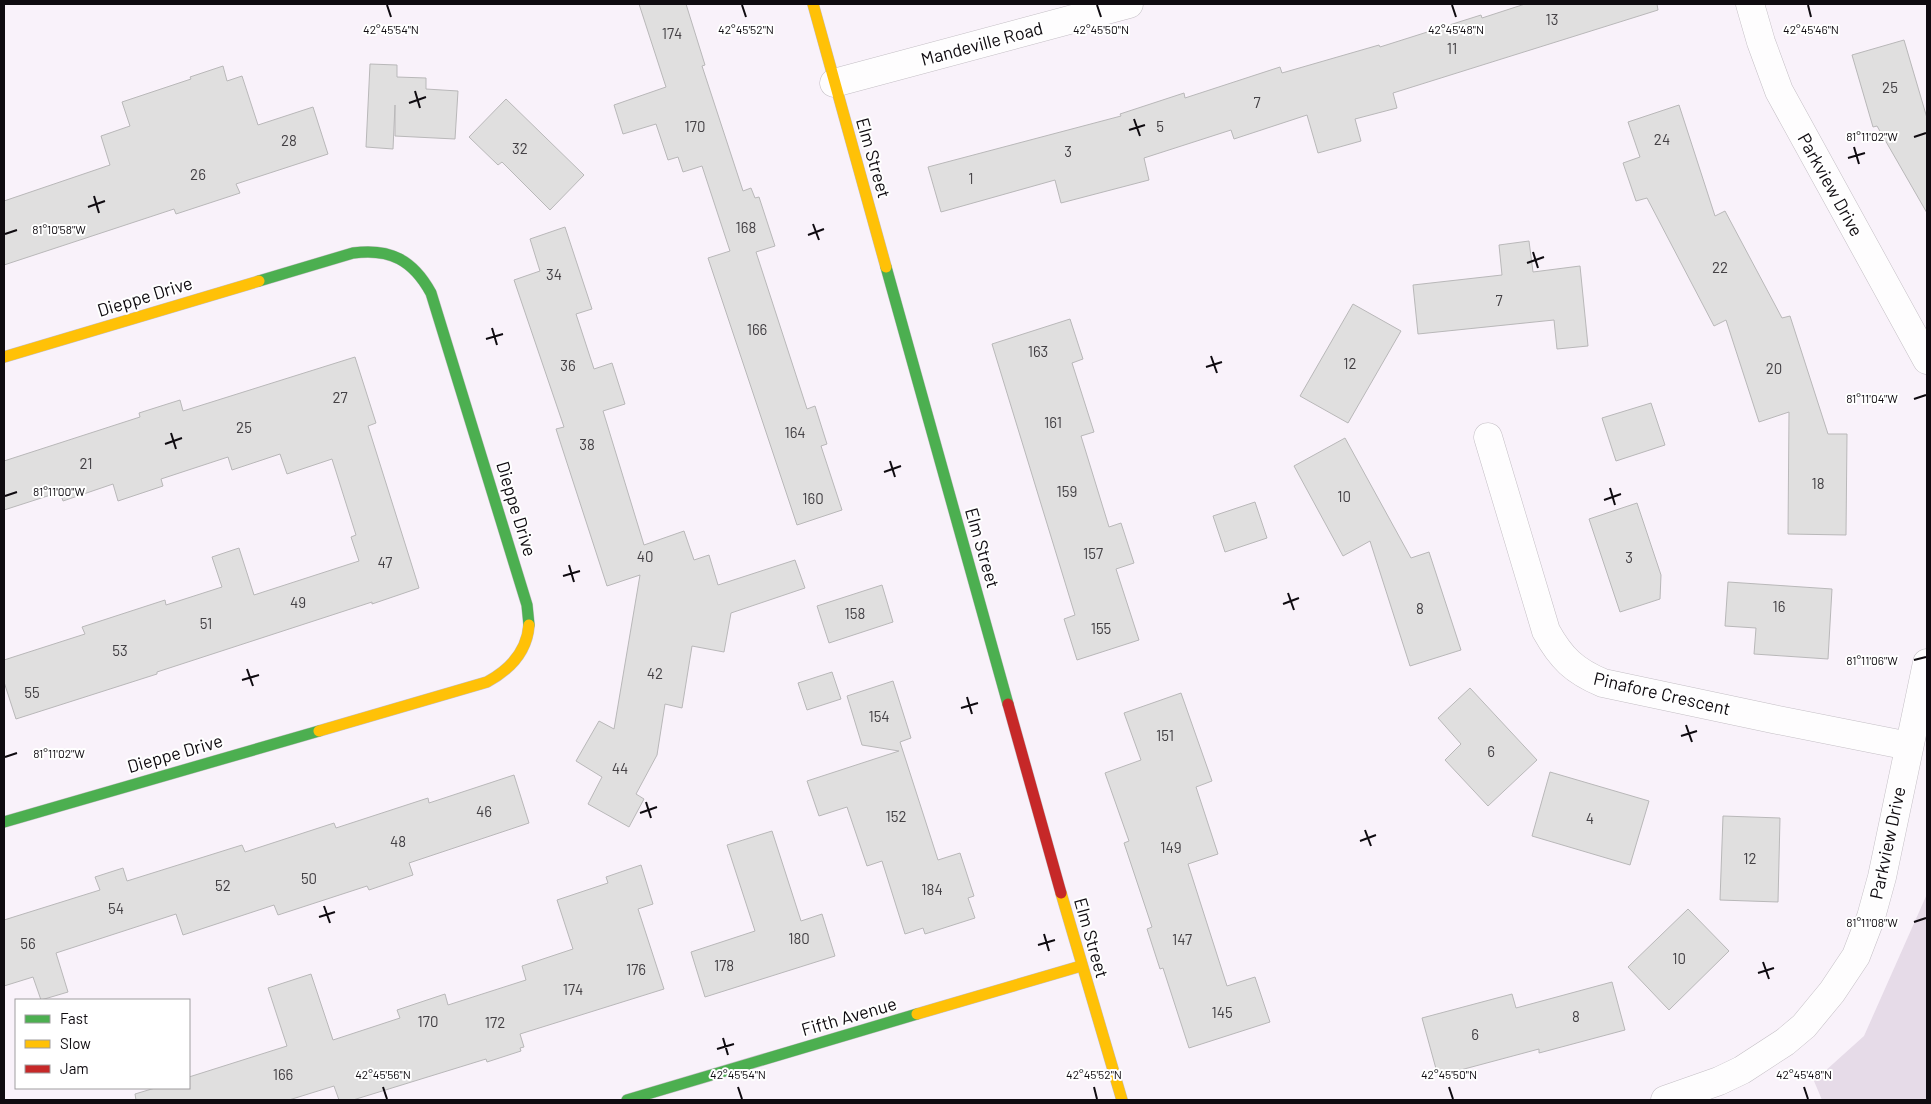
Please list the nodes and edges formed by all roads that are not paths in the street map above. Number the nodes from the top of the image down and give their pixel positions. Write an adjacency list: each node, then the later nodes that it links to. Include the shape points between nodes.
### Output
1 (813, 4): 4 (street, Elm Street)
2 (1129, 4): 4 (street, Mandeville Road)
3 (1750, 4): 6 (street, Parkview Drive, via 1779,90)
4 (834, 83): 11 (street, Elm Street)
5 (4, 357): 10 (street, Dieppe Drive, via 353,253 374,250 400,257 421,275 431,293 528,605 530,622 518,658 507,671 487,682)
6 (1927, 360)
7 (1488, 437): 9 (street, Pinafore Crescent, via 1546,631 1562,657 1588,677 1773,720)
8 (1927, 663): 9 (street, Parkview Drive)
9 (1909, 746): 15 (street, Parkview Drive, via 1882,877 1856,956 1804,1026 1763,1057 1719,1081)
10 (4, 822)
11 (1081, 966): 12 (street, Fifth Avenue); 14 (street, Elm Street)
12 (683, 1092): 13 (street, Fifth Avenue)
13 (627, 1100)
14 (1122, 1100)
15 (1665, 1100)

